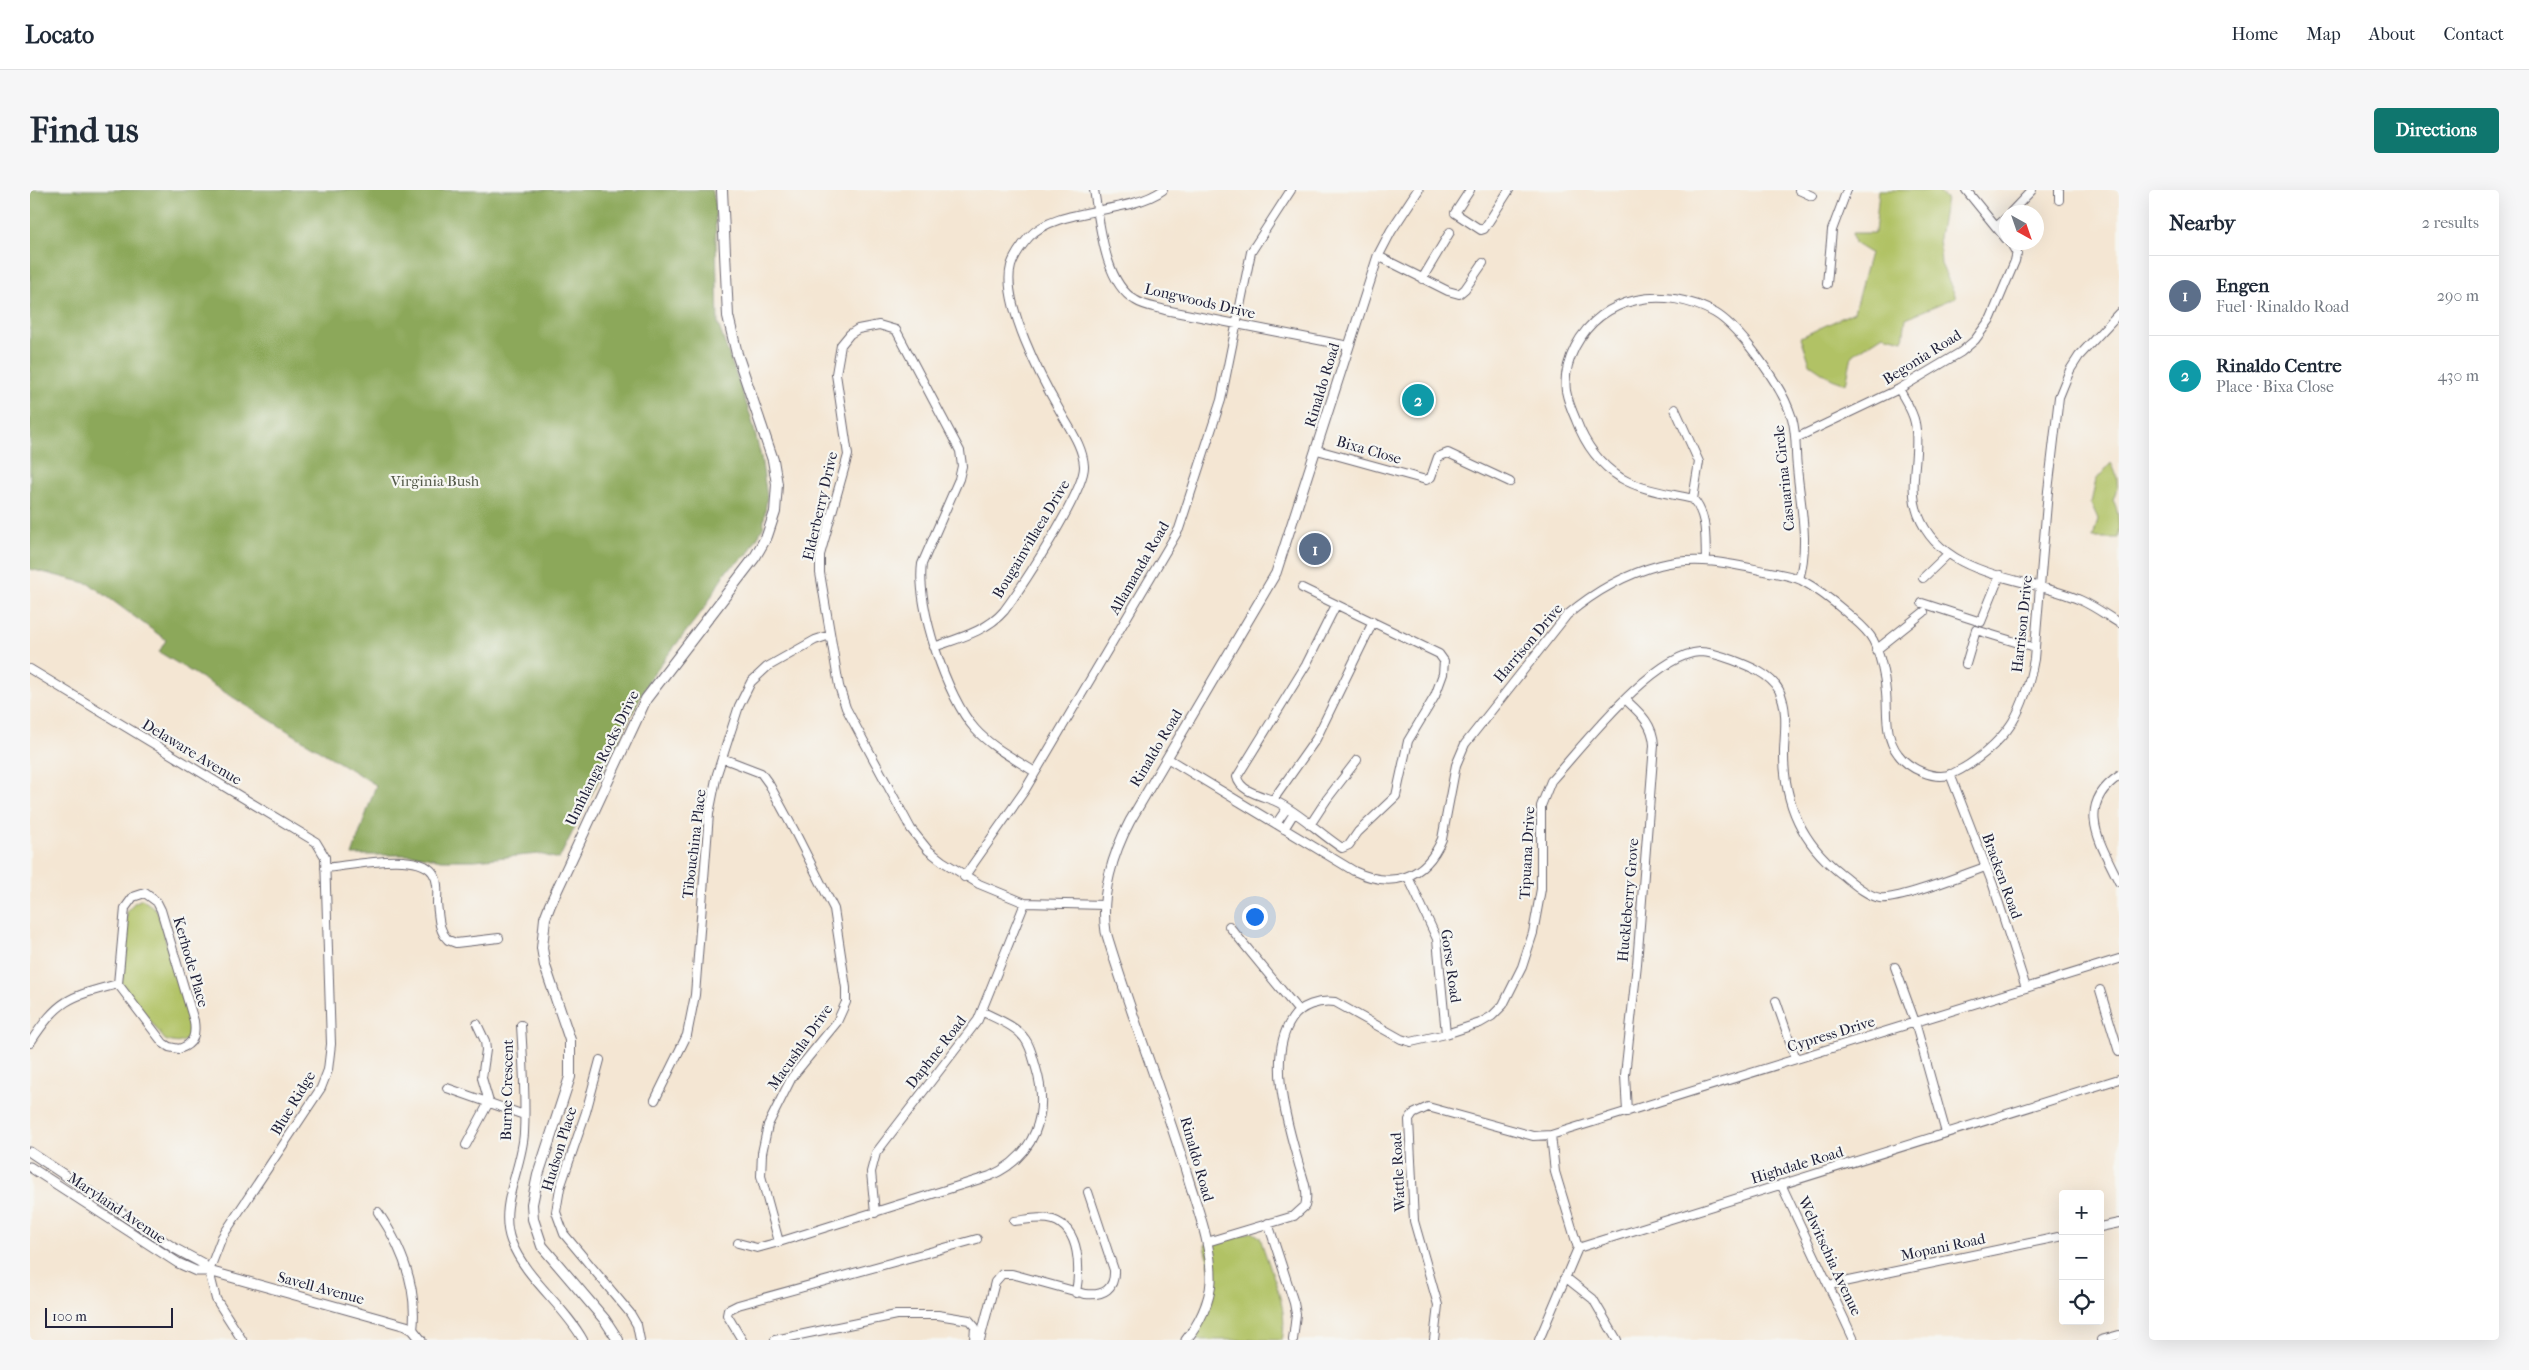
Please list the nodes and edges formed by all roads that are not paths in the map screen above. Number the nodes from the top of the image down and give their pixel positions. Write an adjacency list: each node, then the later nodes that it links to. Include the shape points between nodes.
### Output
1 (722, 190): 131 (main road, Umhlanga Rocks Drive, via 728,316 773,460 777,484 775,512 768,536 755,557 637,714 558,884 543,932 545,966 568,1033 571,1063 570,1078 534,1190 533,1219 542,1246)
2 (1094, 190): 16 (street, Longwoods Drive)
3 (1163, 190): 16 (street, Bougainvillaea Drive, via 1144,200)
4 (1291, 190): 29 (street, Allamanda Road, via 1251,252)
5 (1418, 190): 24 (street, Rinaldo Road)
6 (1470, 190): 7 (street, via 1455,213 1481,230)
7 (1509, 190)
8 (1799, 190): 13 (street)
9 (1847, 190): 27 (street, via 1832,230)
10 (1966, 190): 18 (street)
11 (2032, 190): 15 (street)
12 (2059, 190): 14 (street)
13 (1812, 196)
14 (2060, 200)
15 (2018, 205)
16 (1098, 212): 29 (street, Longwoods Drive, via 1112,272 1128,296 1144,305); 50 (street, Bougainvillaea Drive, via 1040,228 1029,237 1014,259 1010,279 1027,345 1083,458 1081,482 1060,522 997,620)
17 (1999, 225): 18 (street)
18 (1996, 227): 19 (street)
19 (1999, 231)
20 (1450, 232): 26 (street)
21 (2015, 250): 23 (street)
22 (2018, 250): 23 (street, Begonia Road)
23 (2017, 254): 31 (street, Begonia Road, via 1991,318 1975,340)
24 (1378, 256): 26 (street); 30 (street, Rinaldo Road)
25 (1483, 263): 26 (street, via 1459,294)
26 (1422, 279)
27 (1827, 284)
28 (2119, 313): 42 (street, Harrison Drive, via 2079,356 2059,397)
29 (1237, 324): 30 (street, Longwoods Drive); 59 (street, Allamanda Road, via 1221,400 1179,529)
30 (1349, 346): 34 (street, Rinaldo Road)
31 (1899, 389): 33 (street, Begonia Road); 37 (street, via 1915,422 1913,483 1918,515 1930,535)
32 (1675, 409): 36 (street, via 1699,462)
33 (1796, 438): 36 (street, Casuarina Circle, via 1787,404 1771,376 1740,336 1716,314 1684,300 1665,298 1628,302 1605,312 1581,336 1568,366 1566,391 1581,432 1600,462 1621,478 1641,488); 41 (street, Casuarina Circle, via 1805,545)
34 (1317, 450): 35 (street, Bixa Close, via 1429,479 1438,457 1448,453); 57 (street, Rinaldo Road, via 1276,573)
35 (1510, 482)
36 (1693, 499): 38 (street, via 1704,521)
37 (1948, 554): 39 (street, via 1965,564); 40 (street)
38 (1706, 560): 41 (street, Harrison Drive); 71 (street, Harrison Drive, via 1659,565 1640,572 1586,600 1567,615 1465,744 1450,791 1442,839 1429,862)
39 (2000, 575): 42 (street); 44 (street, via 1982,622)
40 (1924, 578)
41 (1799, 579): 52 (street, Harrison Drive, via 1819,590 1862,626 1869,633)
42 (2040, 586): 48 (street, via 2079,599); 51 (street, Harrison Drive)
43 (1302, 588): 45 (street)
44 (1922, 603)
45 (1336, 605): 47 (street); 62 (street, via 1306,665 1239,772 1240,784 1258,796)
46 (1924, 612): 52 (street)
47 (1373, 622): 62 (street, via 1316,739); 66 (street, via 1443,657 1445,664 1440,685 1410,736 1400,788 1393,801 1344,847)
48 (2119, 623)
49 (830, 635): 50 (street, Elderberry Drive, via 820,555 848,454 836,389 838,355 850,334 858,329 884,325 896,330 960,451 962,466 959,479 922,564 922,588); 56 (street, Tibouchina Place, via 767,667 751,682 739,706); 70 (street, Elderberry Drive, via 846,708 902,814 928,850)
50 (934, 647): 59 (street, Elderberry Drive, via 966,718 984,737)
51 (2035, 648): 53 (street, via 1976,630); 60 (street, Harrison Drive, via 2029,686 2011,724 1990,748)
52 (1876, 650): 60 (street, Harrison Drive, via 1886,690 1889,737 1893,747 1914,768 1936,775)
53 (1966, 664)
54 (30, 669): 69 (street, Delaware Avenue, via 316,842 325,857)
55 (1626, 700): 68 (street, Tipuana Drive, via 1652,674 1683,656 1699,652 1716,654 1745,664 1763,674 1779,690 1785,710 1784,769 1793,812 1809,842 1835,868 1868,893 1887,898); 88 (street, Tipuana Drive, via 1551,781 1545,794 1541,814 1541,889 1533,933 1522,967 1503,1005 1480,1023); 97 (street, Huckleberry Grove, via 1646,720 1654,736 1625,1075)
56 (722, 758): 95 (street, Tibouchina Place, via 709,814 690,1024); 114 (street, Macushla Drive, via 761,773 795,832 834,910 846,988 846,1002 837,1022 792,1077 768,1125 761,1176)
57 (1167, 758): 65 (street, Harrison Drive); 74 (street, Rinaldo Road, via 1122,837)
58 (1357, 760): 66 (street)
59 (1035, 772): 70 (street, Allamanda Road)
60 (1950, 774): 68 (street, Bracken Road)
61 (2119, 776): 72 (street, via 2102,792 2093,807 2096,831)
62 (1273, 800): 63 (street)
63 (1287, 808): 64 (street); 65 (street)
64 (1294, 813): 66 (street); 67 (street)
65 (1276, 824): 67 (street, Harrison Drive)
66 (1310, 825)
67 (1284, 829): 71 (street, Harrison Drive, via 1371,879 1384,881)
68 (1985, 867): 80 (street, Bracken Road)
69 (325, 868): 76 (street, via 402,860 421,864 428,867 436,880 440,927 448,940 456,943); 122 (street, Blue Ridge, via 331,1044 328,1070 321,1088 222,1237)
70 (964, 877): 73 (street, Elderberry Drive)
71 (1408, 877): 88 (street, Gorse Road, via 1437,939)
72 (2119, 882)
73 (1025, 903): 74 (street, Elderberry Drive); 84 (street, Daphne Road)
74 (1104, 905): 115 (street, Rinaldo Road, via 1110,945 1173,1124)
75 (1229, 926): 83 (street)
76 (499, 938)
77 (2119, 959): 80 (street, Cypress Drive)
78 (1895, 967): 85 (street)
79 (118, 984): 79 (street, Kerhode Place, via 125,908 132,897 144,893 157,902 161,910 194,1021 193,1041 180,1049 169,1047 156,1035); 89 (street, via 83,992 56,1008)
80 (2026, 988): 85 (street, Cypress Drive)
81 (2100, 990): 90 (street)
82 (1776, 1001): 91 (street)
83 (1298, 1010): 88 (street, Tipuana Drive, via 1325,1001 1335,1002 1411,1042); 109 (street, via 1283,1037 1280,1083 1307,1199 1294,1216)
84 (983, 1012): 107 (street, Daphne Road, via 876,1153 871,1172); 107 (street, via 1017,1031 1029,1045 1040,1080 1042,1105 1039,1123 1028,1145 1016,1161 997,1173)
85 (1915, 1022): 91 (street, Cypress Drive); 99 (street)
86 (477, 1024): 96 (street, via 485,1042 482,1078)
87 (521, 1026): 98 (street, Burne Crescent)
88 (1446, 1034)
89 (30, 1043)
90 (2119, 1052)
91 (1796, 1059): 97 (street, Cypress Drive)
92 (600, 1060): 132 (street, Hudson Place, via 560,1188 556,1212 564,1234 630,1313)
93 (2119, 1079): 99 (street, Highdale Road)
94 (447, 1088): 96 (street)
95 (655, 1100)
96 (489, 1102): 98 (street); 101 (street)
97 (1626, 1112): 100 (street, Cypress Drive)
98 (524, 1115): 130 (street, Burne Crescent, via 524,1135 509,1200 511,1240 521,1260)
99 (1946, 1133): 104 (street, Highdale Road)
100 (1551, 1135): 118 (street, via 1554,1172); 139 (street, Wattle Road, via 1533,1136 1428,1107 1413,1114 1409,1120 1414,1221 1438,1305)
101 (466, 1145)
102 (30, 1152): 117 (street, Maryland Avenue)
103 (30, 1167): 120 (street, Maryland Avenue)
104 (1781, 1184): 118 (street, Highdale Road); 124 (street, Welwitschia Avenue)
105 (1088, 1192): 125 (street, via 1107,1244 1114,1280 1108,1291 1102,1294)
106 (378, 1212): 126 (street, via 396,1242 411,1284)
107 (874, 1213): 114 (street)
108 (1014, 1220): 125 (street, via 1052,1220 1068,1231 1074,1242 1079,1268)
109 (1268, 1223): 115 (street); 138 (street, via 1295,1308)
110 (2119, 1223): 111 (street)
111 (2104, 1226)
112 (2059, 1237): 124 (street, Mopani Road)
113 (977, 1239): 133 (street, via 738,1305 727,1314)
114 (779, 1242): 116 (street, via 757,1248)
115 (1207, 1242): 137 (street, Rinaldo Road, via 1211,1283 1208,1300 1200,1320)
116 (738, 1243)
117 (174, 1248): 119 (street, Maryland Avenue); 120 (street)
118 (1578, 1248): 123 (street)
119 (189, 1255): 122 (street, Savell Avenue)
120 (168, 1258): 121 (street, Maryland Avenue)
121 (191, 1269): 122 (street, Savell Avenue)
122 (209, 1271): 126 (street, Savell Avenue); 128 (street, via 216,1299)
123 (1565, 1277): 140 (street); 141 (street, via 1593,1299)
124 (1829, 1285): 142 (street, Welwitschia Avenue)
125 (1076, 1293): 136 (street, via 1002,1274 996,1282)
126 (413, 1330): 129 (street)
127 (2119, 1335): 143 (street)
128 (242, 1340)
129 (422, 1340)
130 (583, 1340)
131 (618, 1340)
132 (640, 1340)
133 (742, 1340)
134 (775, 1340): 135 (street, via 887,1316 927,1315 970,1321 974,1327)
135 (974, 1340)
136 (980, 1340)
137 (1186, 1340)
138 (1293, 1340)
139 (1434, 1340)
140 (1539, 1340)
141 (1617, 1340)
142 (1854, 1340)
143 (2101, 1340)

